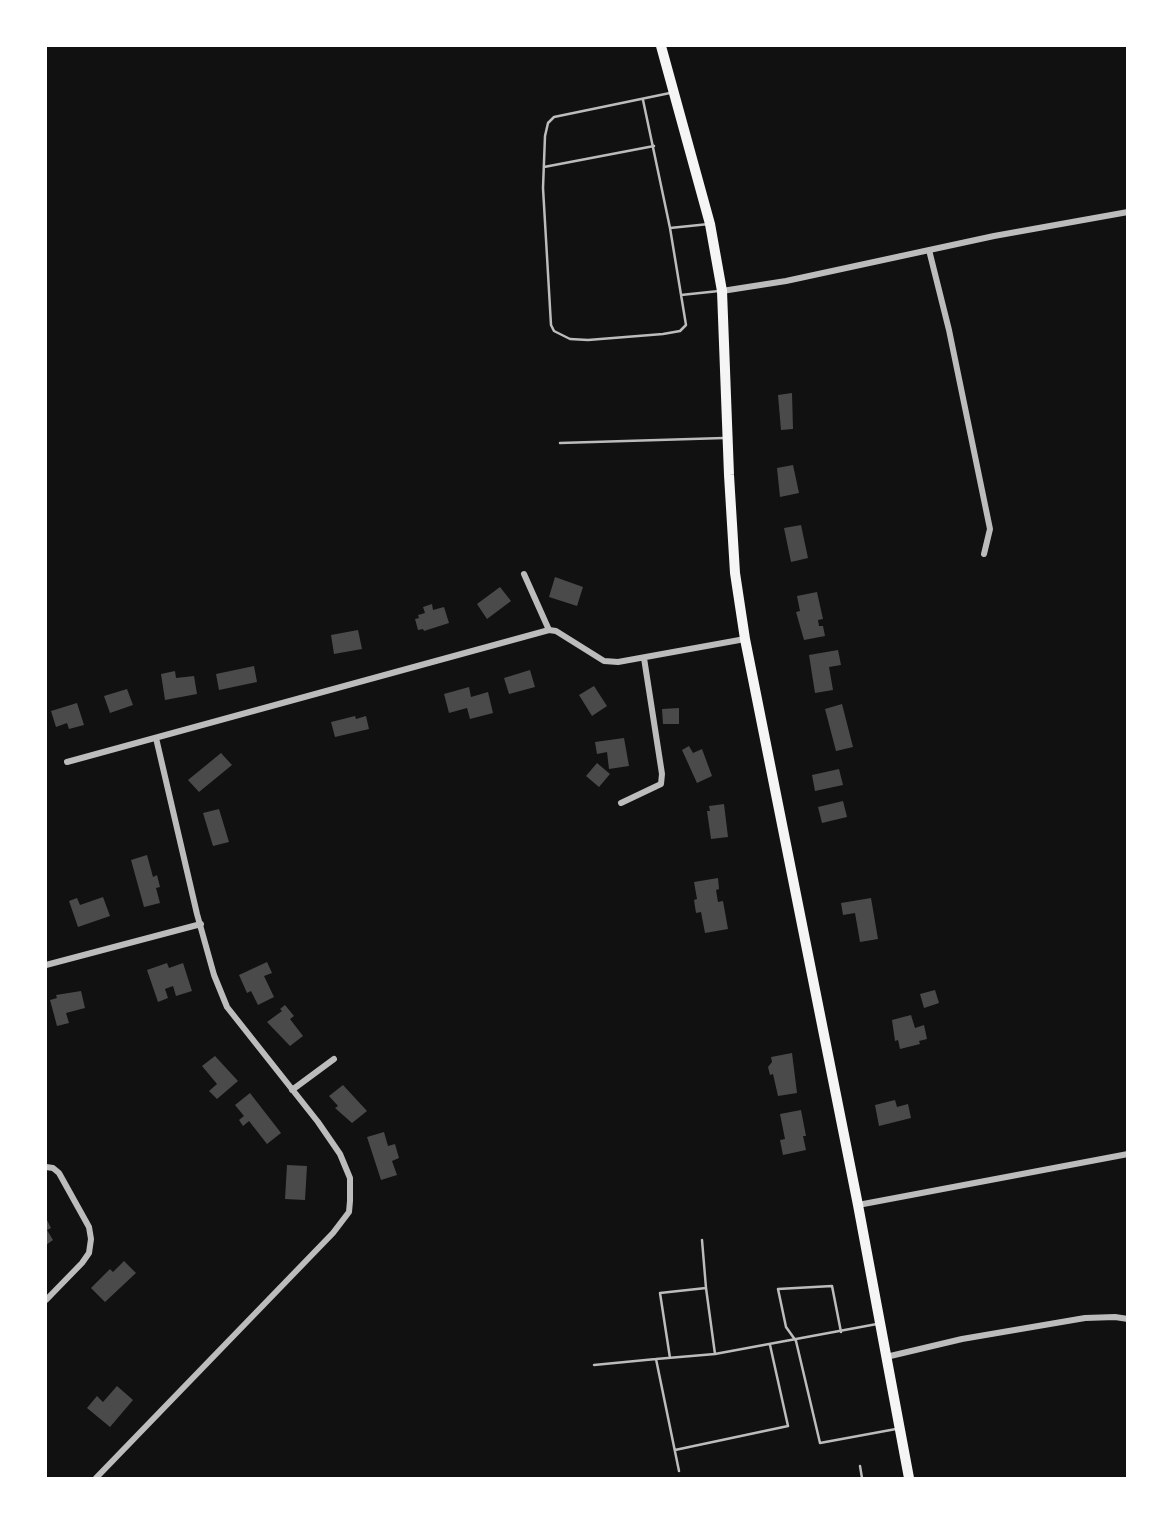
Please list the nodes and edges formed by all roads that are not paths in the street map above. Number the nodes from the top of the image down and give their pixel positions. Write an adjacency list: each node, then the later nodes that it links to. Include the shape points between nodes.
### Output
1 (661, 46): 2 (main road)
2 (674, 92): 3 (lane); 7 (main road)
3 (643, 100): 4 (lane); 5 (lane, via 554,117 545,136)
4 (654, 146): 5 (lane); 8 (lane)
5 (544, 167): 11 (lane, via 554,331 570,339 588,340 680,331 686,326)
6 (1128, 212): 9 (street)
7 (710, 224): 8 (lane); 10 (main road)
8 (670, 228): 11 (lane)
9 (929, 250): 10 (street); 14 (street, via 989,529)
10 (723, 291): 11 (lane); 12 (main road)
11 (681, 295)
12 (728, 438): 13 (lane); 17 (main road, via 735,572)
13 (560, 443)
14 (984, 554)
15 (524, 574): 16 (street)
16 (549, 630): 18 (street, via 604,661); 19 (street)
17 (745, 639): 18 (street); 28 (main road)
18 (644, 658): 21 (street, via 661,784)
19 (156, 738): 20 (street); 22 (street)
20 (67, 762)
21 (621, 803)
22 (201, 924): 23 (street); 25 (street, via 227,1007)
23 (46, 965)
24 (334, 1059): 25 (street)
25 (292, 1090): 46 (street, via 347,1166 349,1212)
26 (1128, 1154): 28 (street)
27 (46, 1167): 31 (street, via 60,1173 92,1240 82,1263)
28 (858, 1205): 33 (main road)
29 (702, 1240): 30 (lane)
30 (706, 1288): 37 (lane); 39 (lane, via 660,1293)
31 (46, 1300)
32 (1128, 1319): 38 (street, via 1085,1318)
33 (880, 1324): 34 (lane); 38 (main road)
34 (841, 1332): 35 (lane); 35 (lane, via 832,1286 778,1289 786,1327)
35 (796, 1341): 36 (lane); 42 (lane, via 820,1443)
36 (770, 1345): 37 (lane); 43 (lane, via 788,1426)
37 (715, 1354): 39 (lane)
38 (886, 1357): 42 (main road)
39 (670, 1358): 40 (lane)
40 (656, 1359): 41 (lane); 43 (lane)
41 (594, 1364)
42 (899, 1428): 48 (main road)
43 (675, 1450): 45 (lane)
44 (860, 1466): 47 (lane)
45 (679, 1471)
46 (96, 1479)
47 (862, 1479)
48 (909, 1479)

